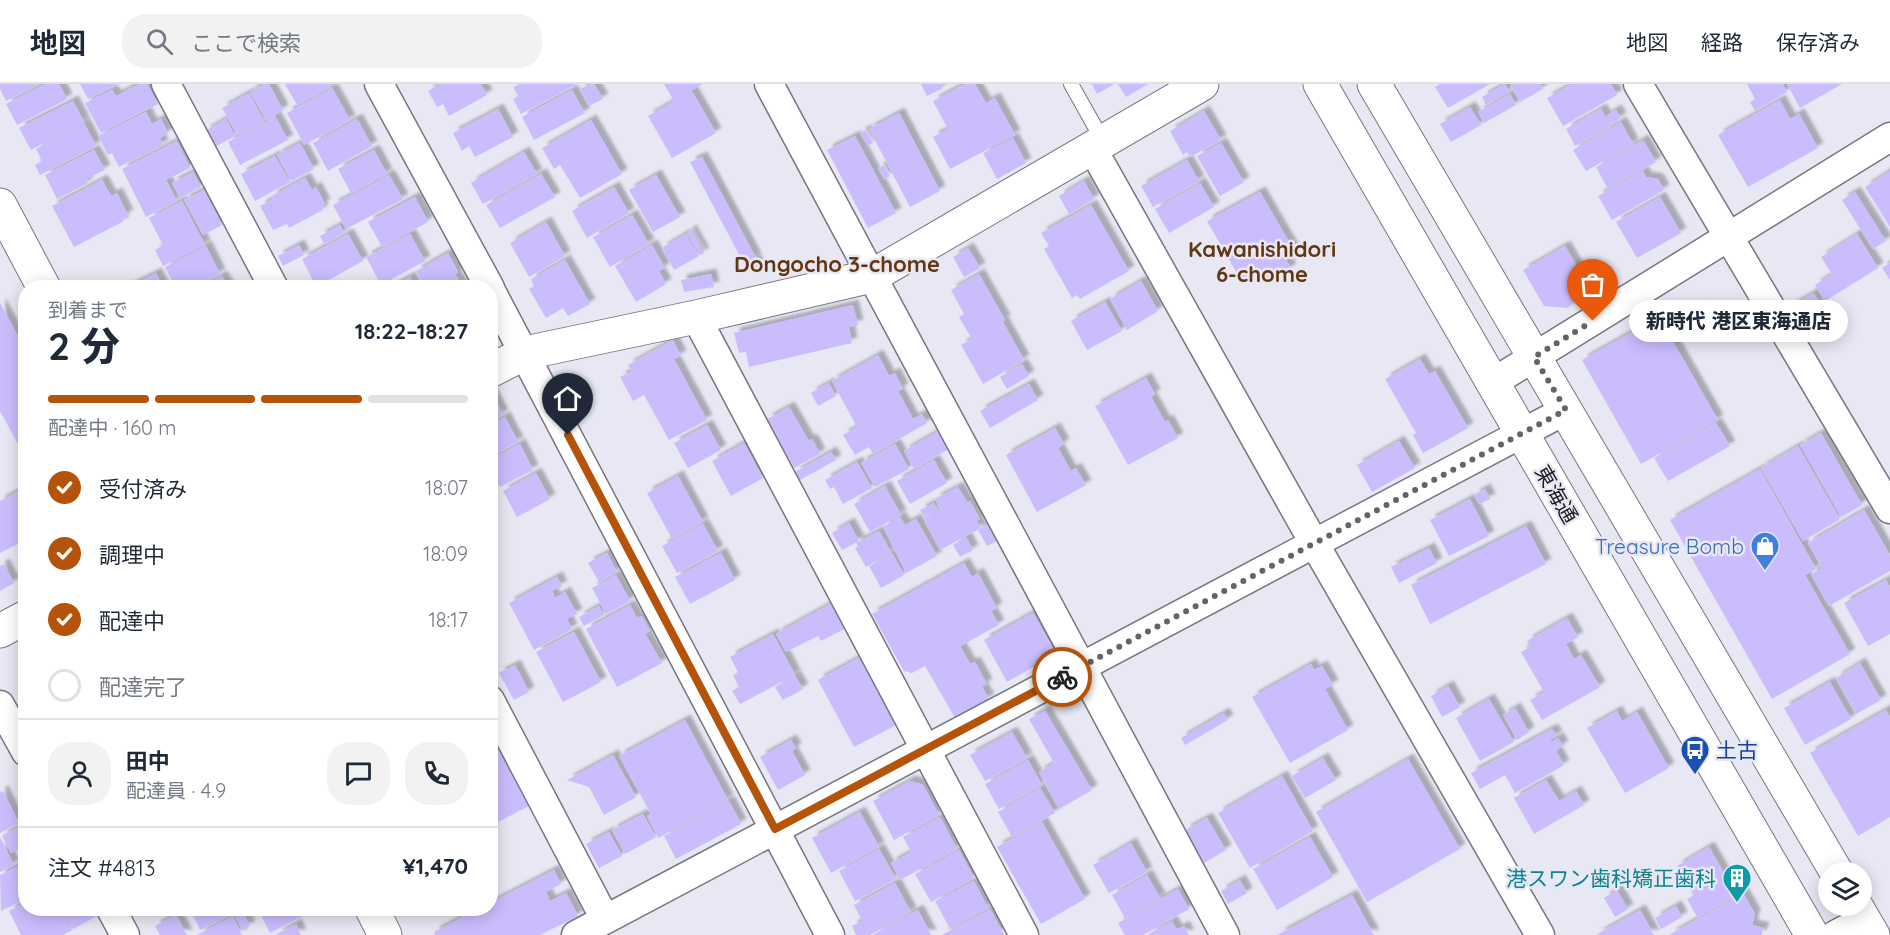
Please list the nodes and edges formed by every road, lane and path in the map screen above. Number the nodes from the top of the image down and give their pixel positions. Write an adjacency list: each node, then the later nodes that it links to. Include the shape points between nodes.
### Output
1 (166, 84): 15 (street)
2 (379, 84): 16 (street)
3 (769, 84): 13 (street)
4 (1071, 84): 10 (lane)
5 (1202, 84): 10 (main road)
6 (1320, 84): 22 (main road, 東海通)
7 (1374, 84): 20 (main road)
8 (1638, 84): 12 (street)
9 (1890, 137): 12 (street)
10 (1098, 145): 13 (main road); 26 (street)
11 (0, 206): 14 (main road)
12 (1728, 238): 20 (street); 25 (street)
13 (872, 276): 18 (main road); 29 (street)
14 (40, 280)
15 (270, 280)
16 (485, 280)
17 (498, 304): 19 (street)
18 (696, 316): 19 (main road); 33 (street)
19 (525, 353): 21 (main road); 34 (street)
20 (1534, 357): 22 (street); 23 (main road)
21 (498, 367)
22 (1492, 383): 24 (main road, 東海通)
23 (1566, 410): 24 (street); 35 (main road)
24 (1522, 434): 26 (street); 47 (main road, 東海通)
25 (1890, 509)
26 (1314, 543): 29 (street); 46 (street)
27 (18, 621): 28 (main road)
28 (0, 631)
29 (1082, 666): 33 (street); 45 (street)
30 (0, 705): 32 (street)
31 (498, 715): 38 (street)
32 (18, 738)
33 (926, 749): 34 (street); 44 (street)
34 (775, 829): 38 (street); 43 (street)
35 (1831, 862)
36 (115, 916): 40 (street)
37 (376, 916): 41 (main road)
38 (605, 919): 42 (street)
39 (1864, 920): 48 (street)
40 (125, 935)
41 (385, 935)
42 (576, 935)
43 (830, 935)
44 (1024, 935)
45 (1225, 935)
46 (1540, 935)
47 (1812, 935)
48 (1835, 935)

